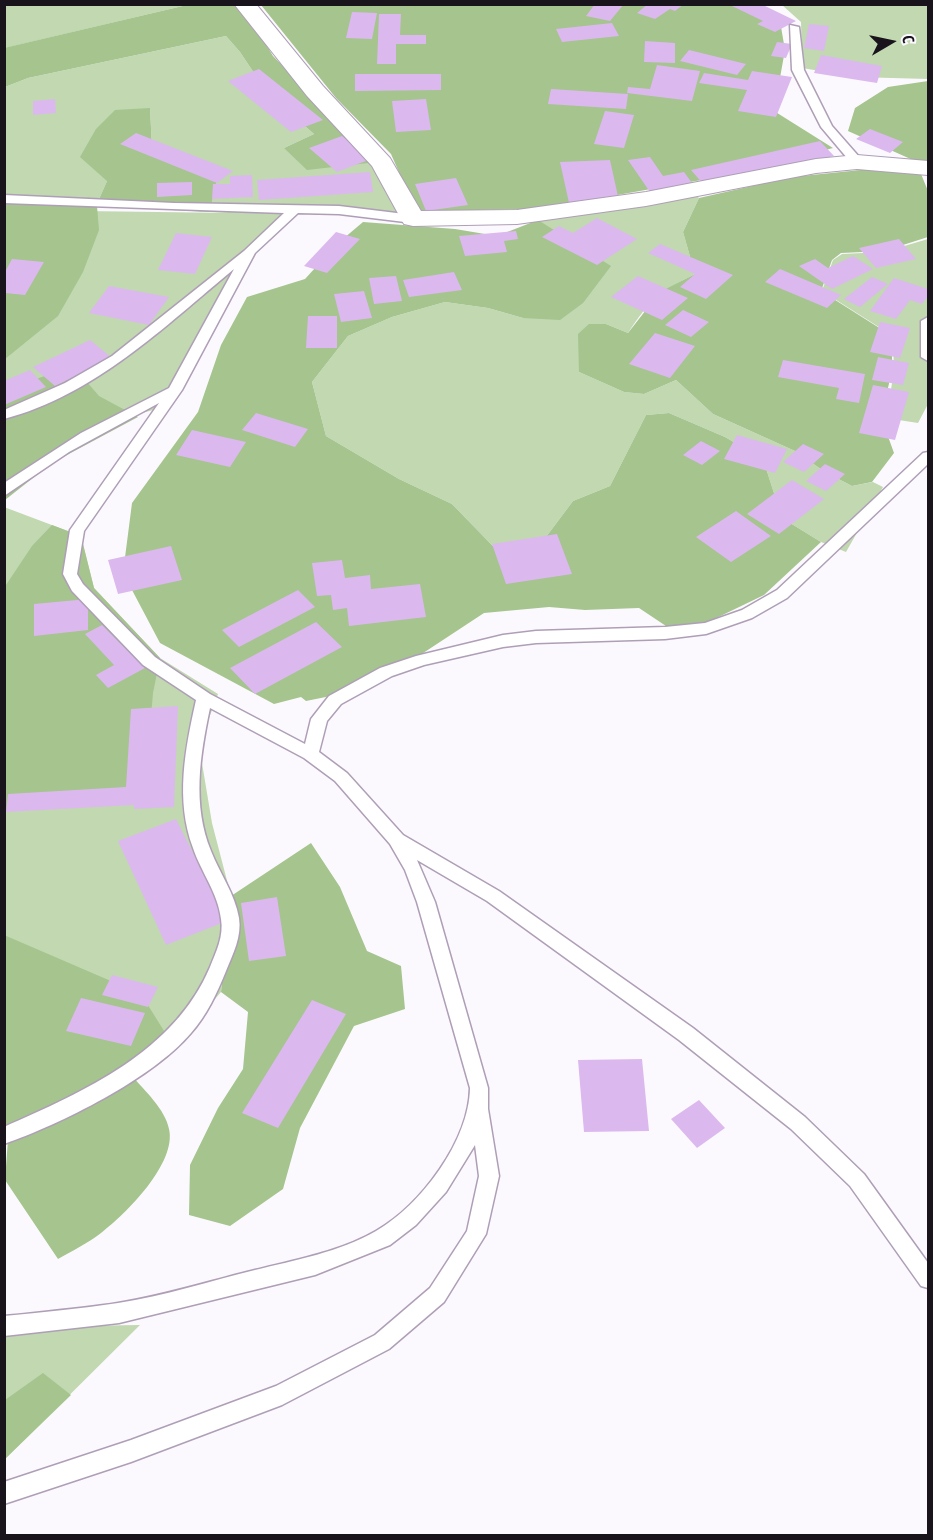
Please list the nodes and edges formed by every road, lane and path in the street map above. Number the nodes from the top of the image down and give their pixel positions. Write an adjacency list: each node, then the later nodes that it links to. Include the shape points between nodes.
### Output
1 (244, 4): 9 (street, via 315,91 382,163)
2 (794, 27): 3 (lane, via 798,70 827,127)
3 (857, 162): 4 (street); 9 (street, via 517,217)
4 (928, 168)
5 (4, 189): 7 (lane)
6 (4, 199): 7 (lane)
7 (40, 199): 8 (lane)
8 (295, 209): 9 (lane); 10 (lane)
9 (413, 219)
10 (250, 251): 13 (lane); 14 (lane, via 130,349 99,369)
11 (928, 321): 12 (lane)
12 (928, 357)
13 (175, 390): 16 (lane, via 78,439); 17 (lane, via 77,530 70,574 77,587 149,661)
14 (4, 415)
15 (928, 456): 18 (lane, via 782,594 747,614 706,628 536,637 422,660 386,672 334,700 319,719)
16 (4, 491)
17 (204, 698): 18 (lane); 21 (lane, via 194,743 191,810 199,842 230,919 229,936 210,991 189,1024 162,1052 133,1071)
18 (310, 754): 19 (lane, via 340,777)
19 (396, 839): 20 (lane, via 426,902 479,1088); 22 (lane, via 493,896 686,1034 798,1124 857,1180)
20 (479, 1108): 23 (lane, via 469,1136 439,1186 409,1218 383,1238 315,1265 119,1313); 24 (lane, via 489,1176 476,1234 437,1295 382,1342 282,1394)
21 (4, 1136)
22 (928, 1279)
23 (4, 1326)
24 (4, 1493)

